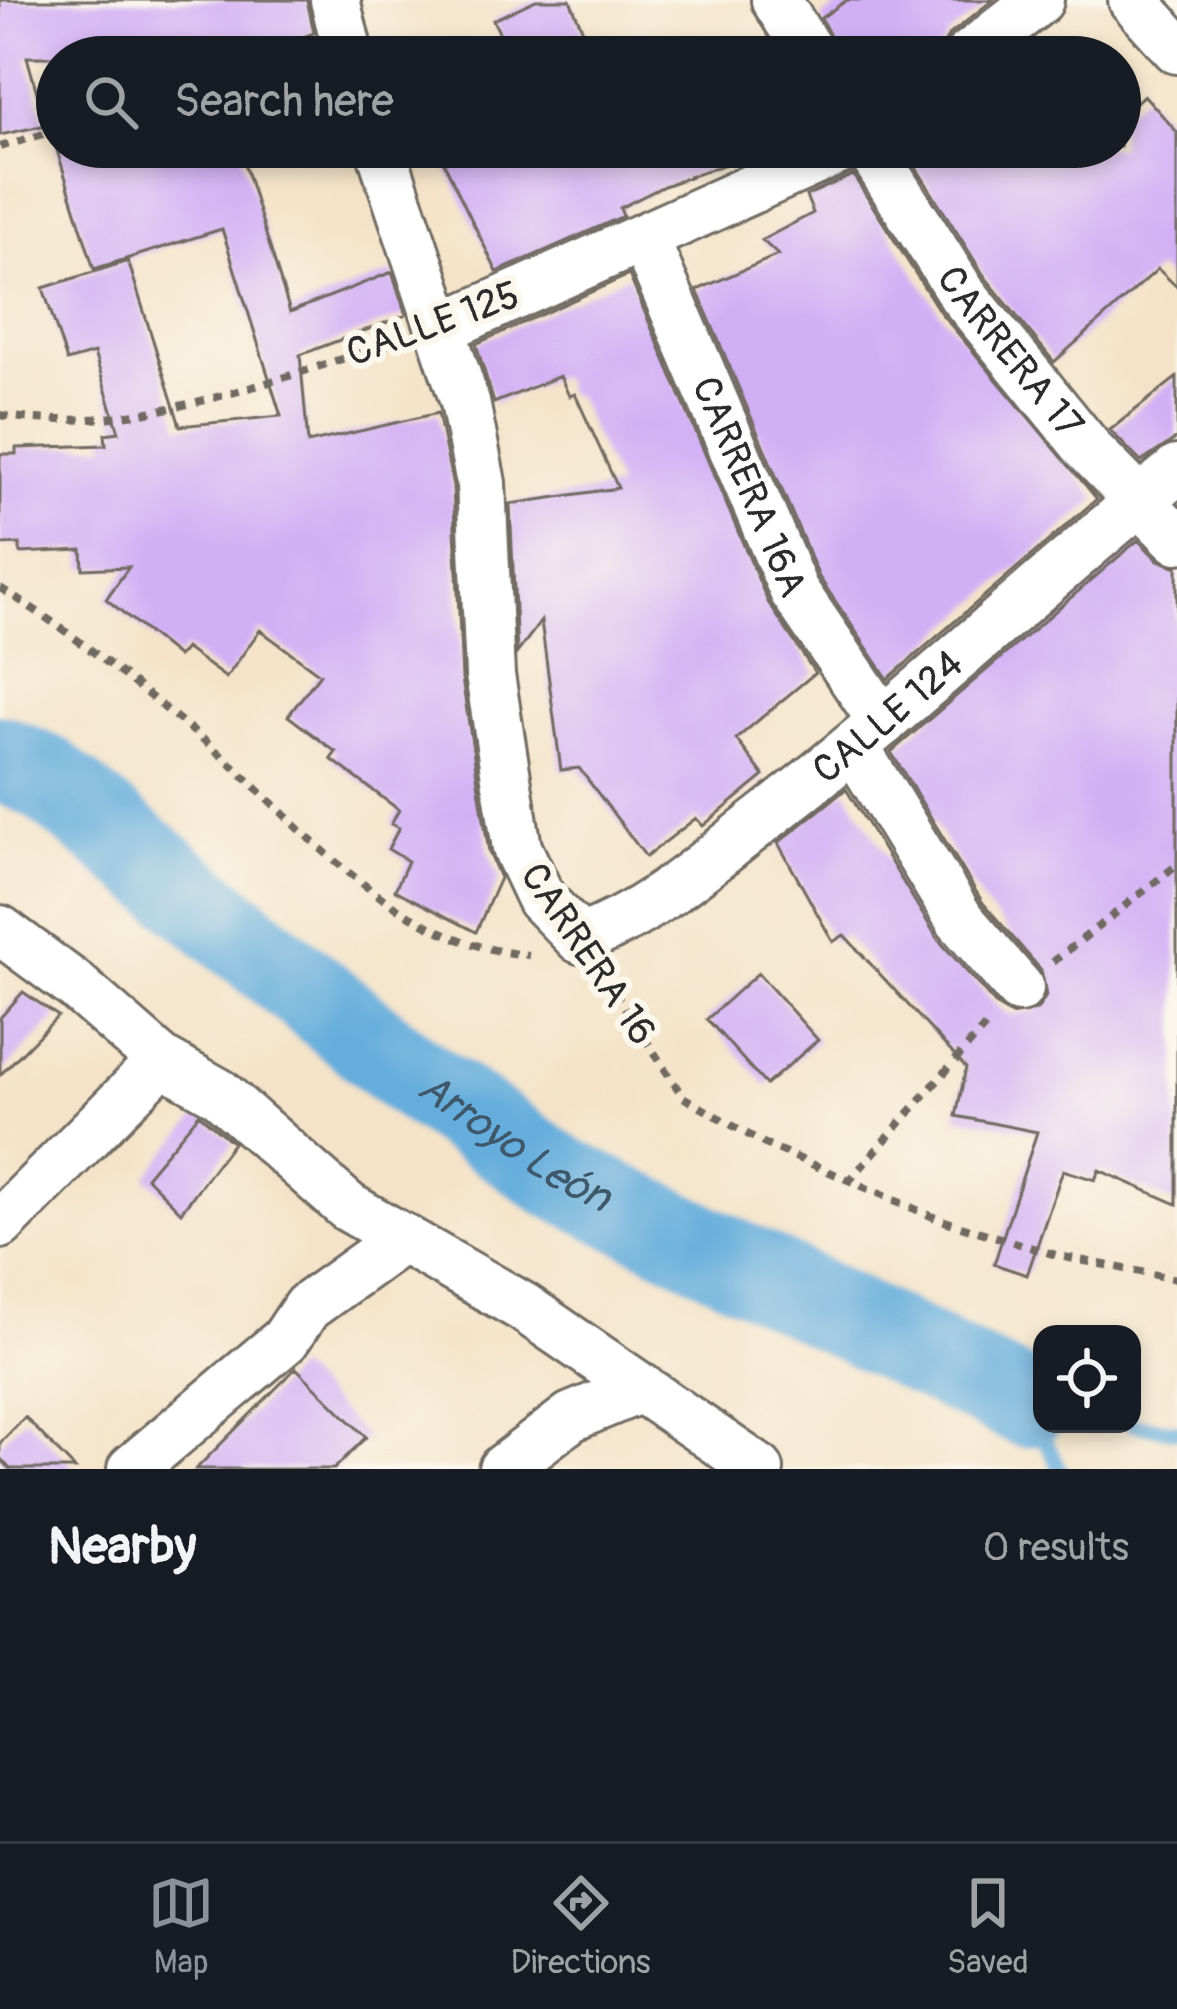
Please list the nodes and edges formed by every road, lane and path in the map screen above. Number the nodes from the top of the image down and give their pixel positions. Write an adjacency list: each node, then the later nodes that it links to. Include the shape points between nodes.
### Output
1 (335, 0): 5 (street)
2 (776, 0): 6 (street)
3 (1040, 0): 7 (street)
4 (1133, 0): 8 (street)
5 (344, 36)
6 (799, 36)
7 (994, 36)
8 (1177, 49)
9 (36, 136): 10 (path)
10 (0, 147)
11 (387, 168): 15 (street, CARRERA 16)
12 (799, 168): 14 (street, CALLE 125)
13 (882, 168): 17 (street, CARRERA 17, via 962,294 1090,451)
14 (644, 238): 15 (street, CALLE 125); 20 (street, CARRERA 16A, via 794,591)
15 (442, 328): 16 (path, CALLE 125, via 158,412 39,421); 22 (street, CARRERA 16, via 481,483 490,675 517,848 542,899)
16 (0, 415)
17 (1159, 484): 18 (street, CARRERA 17); 20 (street, CALLE 124)
18 (1177, 539)
19 (0, 588): 22 (path, via 201,738 327,859 410,913 500,952 529,955)
20 (869, 735): 22 (street, CALLE 124, via 678,885 622,924); 23 (street, CARRERA 16A, via 960,920)
21 (0, 930): 24 (street)
22 (580, 939): 27 (path, CARRERA 16, via 683,1097 743,1132 938,1219 1059,1256)
23 (1019, 988)
24 (162, 1061): 25 (street); 26 (street, via 219,1093 348,1207)
25 (0, 1224)
26 (403, 1238): 28 (street, via 523,1307); 29 (street, via 307,1307 285,1340)
27 (1177, 1279)
28 (639, 1389): 30 (street, via 571,1417); 31 (street)
29 (132, 1469)
30 (503, 1469)
31 (758, 1469)

